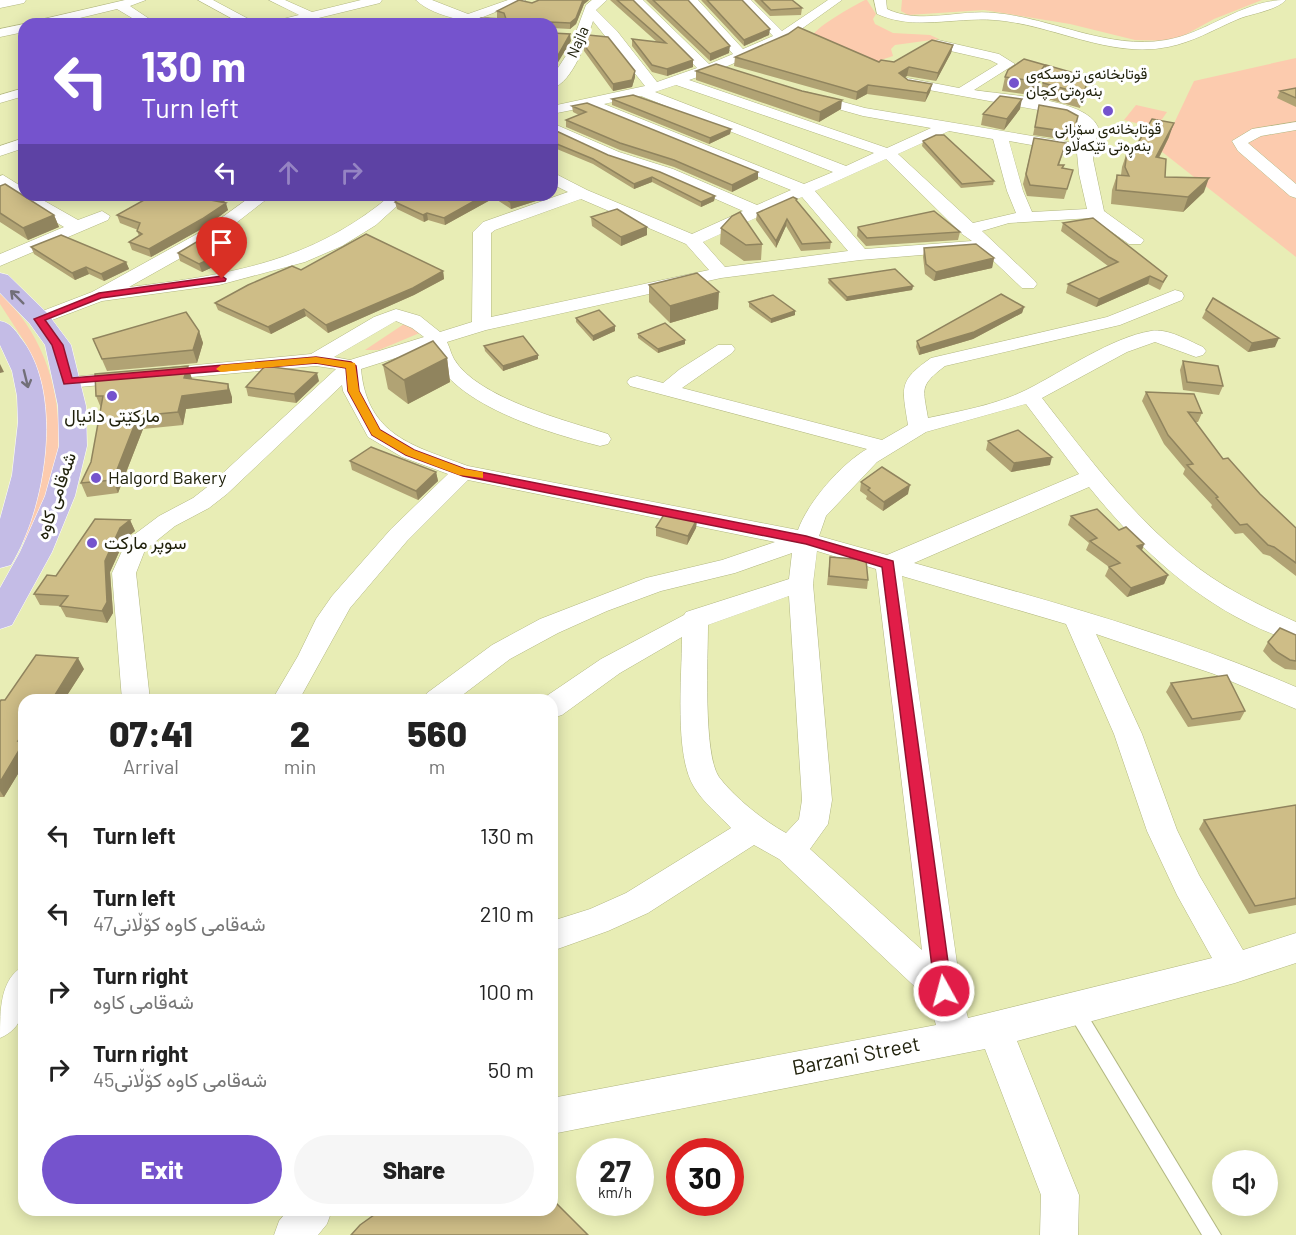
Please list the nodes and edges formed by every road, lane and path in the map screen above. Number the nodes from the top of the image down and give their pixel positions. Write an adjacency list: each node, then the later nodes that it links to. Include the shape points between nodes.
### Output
1 (20, 0): 16 (street)
2 (140, 0): 17 (street)
3 (204, 0): 24 (street)
4 (275, 0): 20 (street)
5 (376, 0): 15 (street)
6 (422, 0): 19 (street)
7 (520, 0): 21 (street)
8 (601, 0): 18 (street, Najla)
9 (636, 0): 34 (street)
10 (691, 0): 33 (street)
11 (744, 0): 30 (street)
12 (836, 0): 30 (street, via 807,14)
13 (880, 0): 14 (street, via 881,11 897,19 995,16 1121,43 1156,45 1199,34)
14 (1280, 0)
15 (356, 2): 20 (street)
16 (0, 4)
17 (119, 5): 22 (street); 23 (street)
18 (590, 11): 36 (street, Najla, via 576,36 576,51); 39 (street, via 612,34)
19 (456, 15): 21 (street); 26 (street)
20 (310, 16): 25 (street)
21 (470, 17): 27 (street)
22 (77, 18)
23 (141, 18)
24 (240, 18)
25 (302, 18)
26 (446, 18)
27 (474, 18)
28 (18, 29): 29 (street)
29 (3, 33): 31 (street)
30 (781, 37): 33 (street)
31 (18, 41)
32 (938, 45): 41 (street, via 994,57 1008,64)
33 (741, 55): 34 (street)
34 (711, 68): 35 (street); 37 (street)
35 (734, 72)
36 (558, 80)
37 (675, 80): 39 (street); 54 (street)
38 (908, 82): 41 (street)
39 (648, 90): 45 (street); 55 (street)
40 (794, 92): 48 (street, via 863,112)
41 (962, 92): 43 (street)
42 (18, 93): 44 (street)
43 (977, 95): 48 (street); 52 (street, via 1037,103 1081,116 1091,125)
44 (2, 96)
45 (589, 103): 46 (street); 59 (street)
46 (558, 109)
47 (1296, 126): 62 (street, via 1257,132 1240,141 1243,148)
48 (952, 128): 50 (street); 54 (street)
49 (558, 130): 69 (street, via 614,155 667,172)
50 (1000, 137): 52 (street); 68 (street)
51 (18, 145): 53 (street)
52 (1086, 150): 66 (street)
53 (0, 151)
54 (888, 153): 55 (street); 71 (street)
55 (845, 171): 59 (street)
56 (18, 175): 58 (street)
57 (558, 180): 61 (street)
58 (2, 181): 60 (street)
59 (805, 190): 69 (street); 76 (street)
60 (18, 192)
61 (581, 193): 72 (street); 85 (street, via 489,226 482,232)
62 (1296, 193)
63 (32, 201): 70 (street)
64 (250, 201): 82 (street, via 212,233)
65 (393, 201): 82 (street, via 354,232 294,260 245,275)
66 (1096, 213): 68 (street); 73 (street)
67 (102, 216): 70 (street)
68 (1026, 216): 71 (street)
69 (750, 219): 72 (street)
70 (77, 227): 77 (street)
71 (968, 230): 74 (street)
72 (692, 240): 79 (street)
73 (1135, 240)
74 (984, 244): 76 (street); 81 (street)
75 (763, 246): 78 (street)
76 (860, 255): 78 (street)
77 (0, 261)
78 (776, 265): 79 (street)
79 (721, 273): 85 (street)
80 (0, 280): 84 (main road, شەقامی کاوە, one-way to 80)
81 (1028, 284)
82 (99, 296): 84 (street)
83 (1175, 296): 96 (street, via 1113,321 938,362 919,375 913,391)
84 (39, 319): 92 (main road, شەقامی کاوە, via 58,345)
85 (481, 325): 87 (street)
86 (0, 328): 103 (main road, شەقامی کاوە, one-way to 103, via 20,356 31,414 30,453 21,501)
87 (437, 340): 90 (street, via 427,328 394,315); 91 (street); 97 (street, via 444,361 492,400)
88 (725, 349): 94 (street)
89 (1196, 351): 95 (street, via 1153,336 1120,348)
90 (316, 360): 91 (street); 92 (street)
91 (351, 366): 99 (street, via 353,391 376,432 410,453); 110 (street, via 219,489 135,546 124,573)
92 (68, 382): 102 (main road, شەقامی کاوە, via 74,446 60,496)
93 (637, 382): 94 (street)
94 (667, 390): 98 (street)
95 (1030, 396): 96 (street); 100 (street)
96 (920, 427): 98 (street)
97 (600, 439)
98 (885, 447): 101 (street, via 838,487 816,514)
99 (463, 472): 101 (street); 111 (street, via 341,602)
100 (1093, 477): 104 (street); 109 (street, via 1132,523 1187,573 1245,610)
101 (806, 540): 104 (street); 105 (street); 112 (street, via 597,605 501,652)
102 (36, 552): 103 (main road); 106 (main road, شەقامی کاوە)
103 (0, 557)
104 (888, 564): 108 (street); 120 (street)
105 (801, 584): 107 (street, via 755,595); 116 (street, via 818,801 813,824)
106 (0, 617)
107 (695, 618): 114 (street, via 650,641); 115 (street, via 696,744 705,781)
108 (1076, 618): 113 (street, via 1223,667); 119 (street, via 1128,734 1162,831)
109 (1296, 633)
110 (135, 694)
111 (289, 694)
112 (445, 694)
113 (1296, 699)
114 (558, 703)
115 (753, 831): 116 (street); 117 (street, via 637,903)
116 (790, 850): 120 (street)
117 (558, 934)
118 (1296, 948): 119 (street, Barzani Street)
119 (1235, 968): 121 (street, Barzani Street)
120 (944, 991): 123 (street)
121 (1076, 1011): 122 (street, Barzani Street); 128 (lane)
122 (995, 1030): 123 (street, Barzani Street); 127 (street, via 1060,1195)
123 (956, 1036): 124 (street, Barzani Street)
124 (558, 1115)
125 (308, 1216): 126 (street)
126 (293, 1235)
127 (1059, 1235)
128 (1212, 1235)

